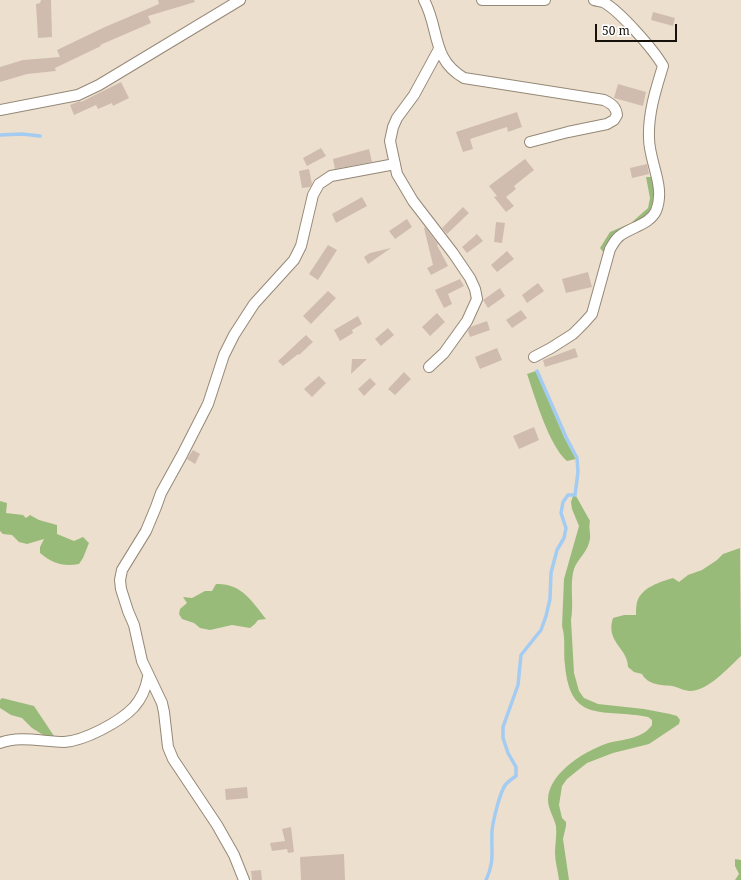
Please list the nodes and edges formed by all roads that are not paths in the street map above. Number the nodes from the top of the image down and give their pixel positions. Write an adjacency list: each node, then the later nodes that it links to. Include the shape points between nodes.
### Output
1 (240, 0): 7 (street, via 100,86 78,95)
2 (424, 0): 6 (street, via 432,18)
3 (482, 0): 4 (street)
4 (545, 0)
5 (594, 0): 10 (street, via 603,2 621,15 663,66 649,129 658,202 651,218 615,240 610,249 592,314 563,340)
6 (440, 49): 8 (street, via 447,65 464,78 604,100 616,109 617,115 607,124); 9 (street, via 417,90 396,118 390,140)
7 (0, 110)
8 (530, 142)
9 (395, 164): 11 (street, via 397,174 413,201 470,278 477,299 467,320 444,352); 12 (street, via 331,176 319,184 313,195 301,246 294,260 254,304 230,342 208,404 160,493 146,531 122,570 121,589)
10 (534, 357)
11 (429, 367)
12 (148, 677): 13 (street, via 142,696 133,708 100,730 66,742 17,740); 14 (street, via 162,703 168,747 173,759 217,825 238,863)
13 (0, 743)
14 (244, 880)

